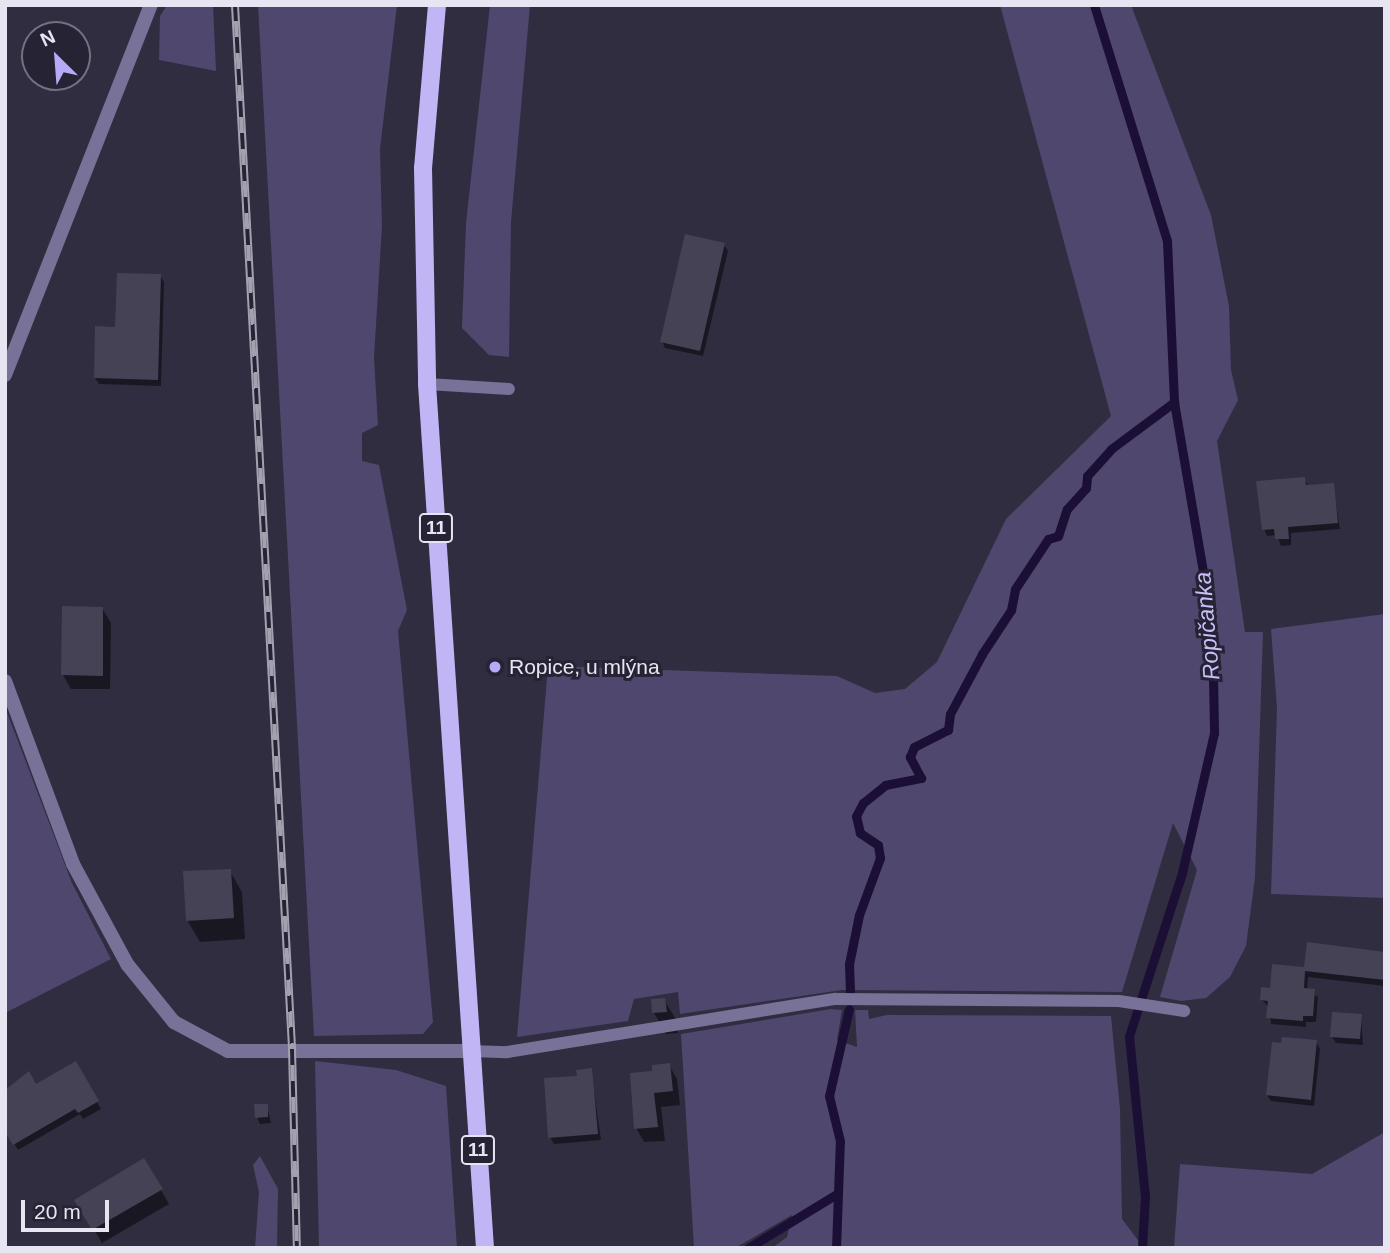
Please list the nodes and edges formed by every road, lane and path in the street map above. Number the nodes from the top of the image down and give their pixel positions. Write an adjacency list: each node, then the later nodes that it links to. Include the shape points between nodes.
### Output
1 (151, 5): 3 (street)
2 (437, 5): 4 (main road, 11, via 423,168)
3 (5, 375)
4 (426, 384): 5 (lane); 8 (main road, 11)
5 (509, 389)
6 (5, 681): 8 (street, via 73,864 127,964 174,1022 228,1051)
7 (1184, 1011): 8 (lane, via 1119,1001 836,999 507,1052)
8 (471, 1051): 9 (main road, 11)
9 (485, 1248)

